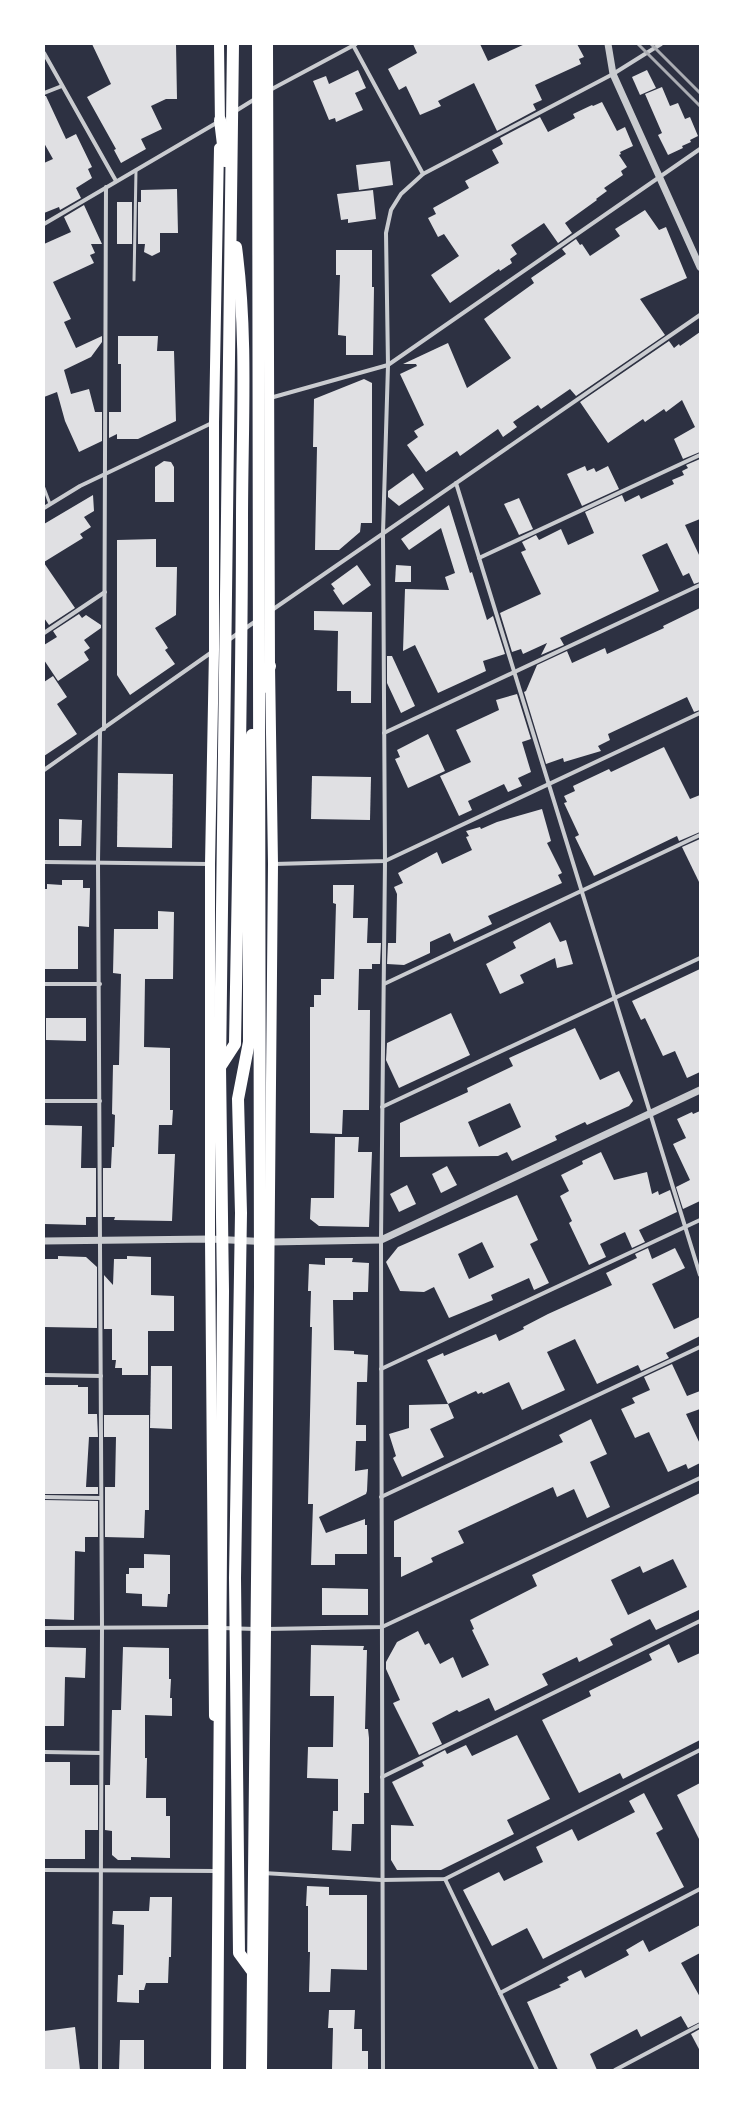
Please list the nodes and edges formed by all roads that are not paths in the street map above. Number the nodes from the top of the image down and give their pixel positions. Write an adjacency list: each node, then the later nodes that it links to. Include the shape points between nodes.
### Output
1 (219, 44): 13 (main road)
2 (233, 44): 59 (highway)
3 (258, 44): 98 (highway, via 260,1286)
4 (268, 44): 11 (main road)
5 (608, 44): 9 (street)
6 (662, 44): 9 (street)
7 (355, 45): 11 (street); 16 (street)
8 (44, 53): 10 (street)
9 (614, 74): 16 (street); 17 (street)
10 (62, 86): 12 (street); 18 (street)
11 (268, 91): 13 (street); 25 (main road)
12 (44, 93)
13 (220, 120): 15 (street); 26 (main road); 59 (highway, via 240,280 242,368 242,691 235,1044)
14 (700, 149): 17 (street)
15 (136, 170): 18 (street); 22 (lane)
16 (423, 174): 24 (street, via 401,194 391,210 386,233)
17 (660, 176): 21 (street); 24 (street)
18 (116, 181): 19 (street)
19 (106, 187): 20 (street); 28 (street)
20 (44, 224)
21 (700, 267)
22 (134, 280)
23 (700, 315): 29 (street)
24 (388, 365): 25 (street); 33 (street)
25 (269, 398): 37 (main road)
26 (214, 422): 28 (street); 39 (main road)
27 (700, 455): 34 (street)
28 (105, 474): 31 (street); 36 (street)
29 (456, 483): 33 (street); 34 (street)
30 (44, 488): 31 (lane)
31 (50, 504): 32 (street)
32 (44, 508)
33 (383, 533): 37 (street); 44 (street)
34 (479, 558): 41 (street)
35 (700, 585): 41 (street)
36 (105, 592): 38 (street); 43 (street)
37 (270, 611): 39 (street); 40 (main road)
38 (44, 633)
39 (214, 650): 43 (street); 51 (main road)
40 (270, 666): 52 (main road); 98 (highway, via 254,706 249,772 249,1042 238,1099 241,1213 235,1578 239,1953)
41 (514, 672): 44 (street); 46 (street)
42 (700, 713): 46 (street)
43 (102, 730): 45 (street); 50 (street)
44 (384, 733): 48 (street)
45 (44, 770)
46 (548, 784): 48 (street); 53 (street)
47 (700, 835): 53 (street)
48 (385, 861): 52 (street); 57 (street)
49 (44, 862): 50 (street)
50 (98, 862): 51 (street); 56 (street)
51 (210, 864): 67 (main road)
52 (273, 864): 71 (main road)
53 (580, 891): 57 (street); 58 (street)
54 (700, 958): 58 (street)
55 (44, 984): 56 (street)
56 (100, 984): 62 (street)
57 (384, 984): 63 (street)
58 (614, 998): 63 (street); 64 (street)
59 (220, 1067): 103 (highway, via 223,1290)
60 (700, 1090): 64 (street)
61 (44, 1101): 62 (street)
62 (100, 1101): 70 (street)
63 (382, 1107): 68 (street)
64 (650, 1113): 66 (street); 68 (street)
65 (700, 1220): 66 (street)
66 (685, 1227): 72 (street); 74 (street)
67 (210, 1239): 70 (street); 71 (street); 82 (main road)
68 (381, 1240): 71 (street); 74 (street)
69 (44, 1241): 70 (street)
70 (100, 1241): 76 (street)
71 (270, 1242): 86 (main road)
72 (700, 1274)
73 (700, 1346): 79 (street)
74 (381, 1369): 79 (street)
75 (44, 1375): 76 (street)
76 (101, 1376): 80 (street)
77 (700, 1478): 83 (street)
78 (44, 1497): 80 (street)
79 (381, 1497): 83 (street)
80 (101, 1498): 85 (street)
81 (700, 1621): 90 (street)
82 (213, 1627): 85 (street); 86 (street); 93 (main road)
83 (382, 1627): 86 (street); 90 (street)
84 (44, 1628): 85 (street)
85 (102, 1628): 89 (street)
86 (264, 1629): 94 (main road)
87 (700, 1750): 95 (street)
88 (44, 1752): 89 (street)
89 (101, 1753): 92 (street)
90 (382, 1777): 96 (street)
91 (44, 1870): 92 (street)
92 (100, 1870): 93 (street); 101 (street)
93 (216, 1871): 102 (main road)
94 (263, 1872): 96 (street); 105 (main road)
95 (445, 1879): 96 (street); 99 (street)
96 (382, 1880): 106 (street)
97 (700, 1890): 99 (street)
98 (253, 1972): 104 (highway)
99 (500, 1994): 107 (street)
100 (700, 2025): 108 (street)
101 (100, 2070)
102 (213, 2070)
103 (218, 2070)
104 (252, 2070)
105 (262, 2070)
106 (383, 2070)
107 (537, 2070)
108 (615, 2070)

